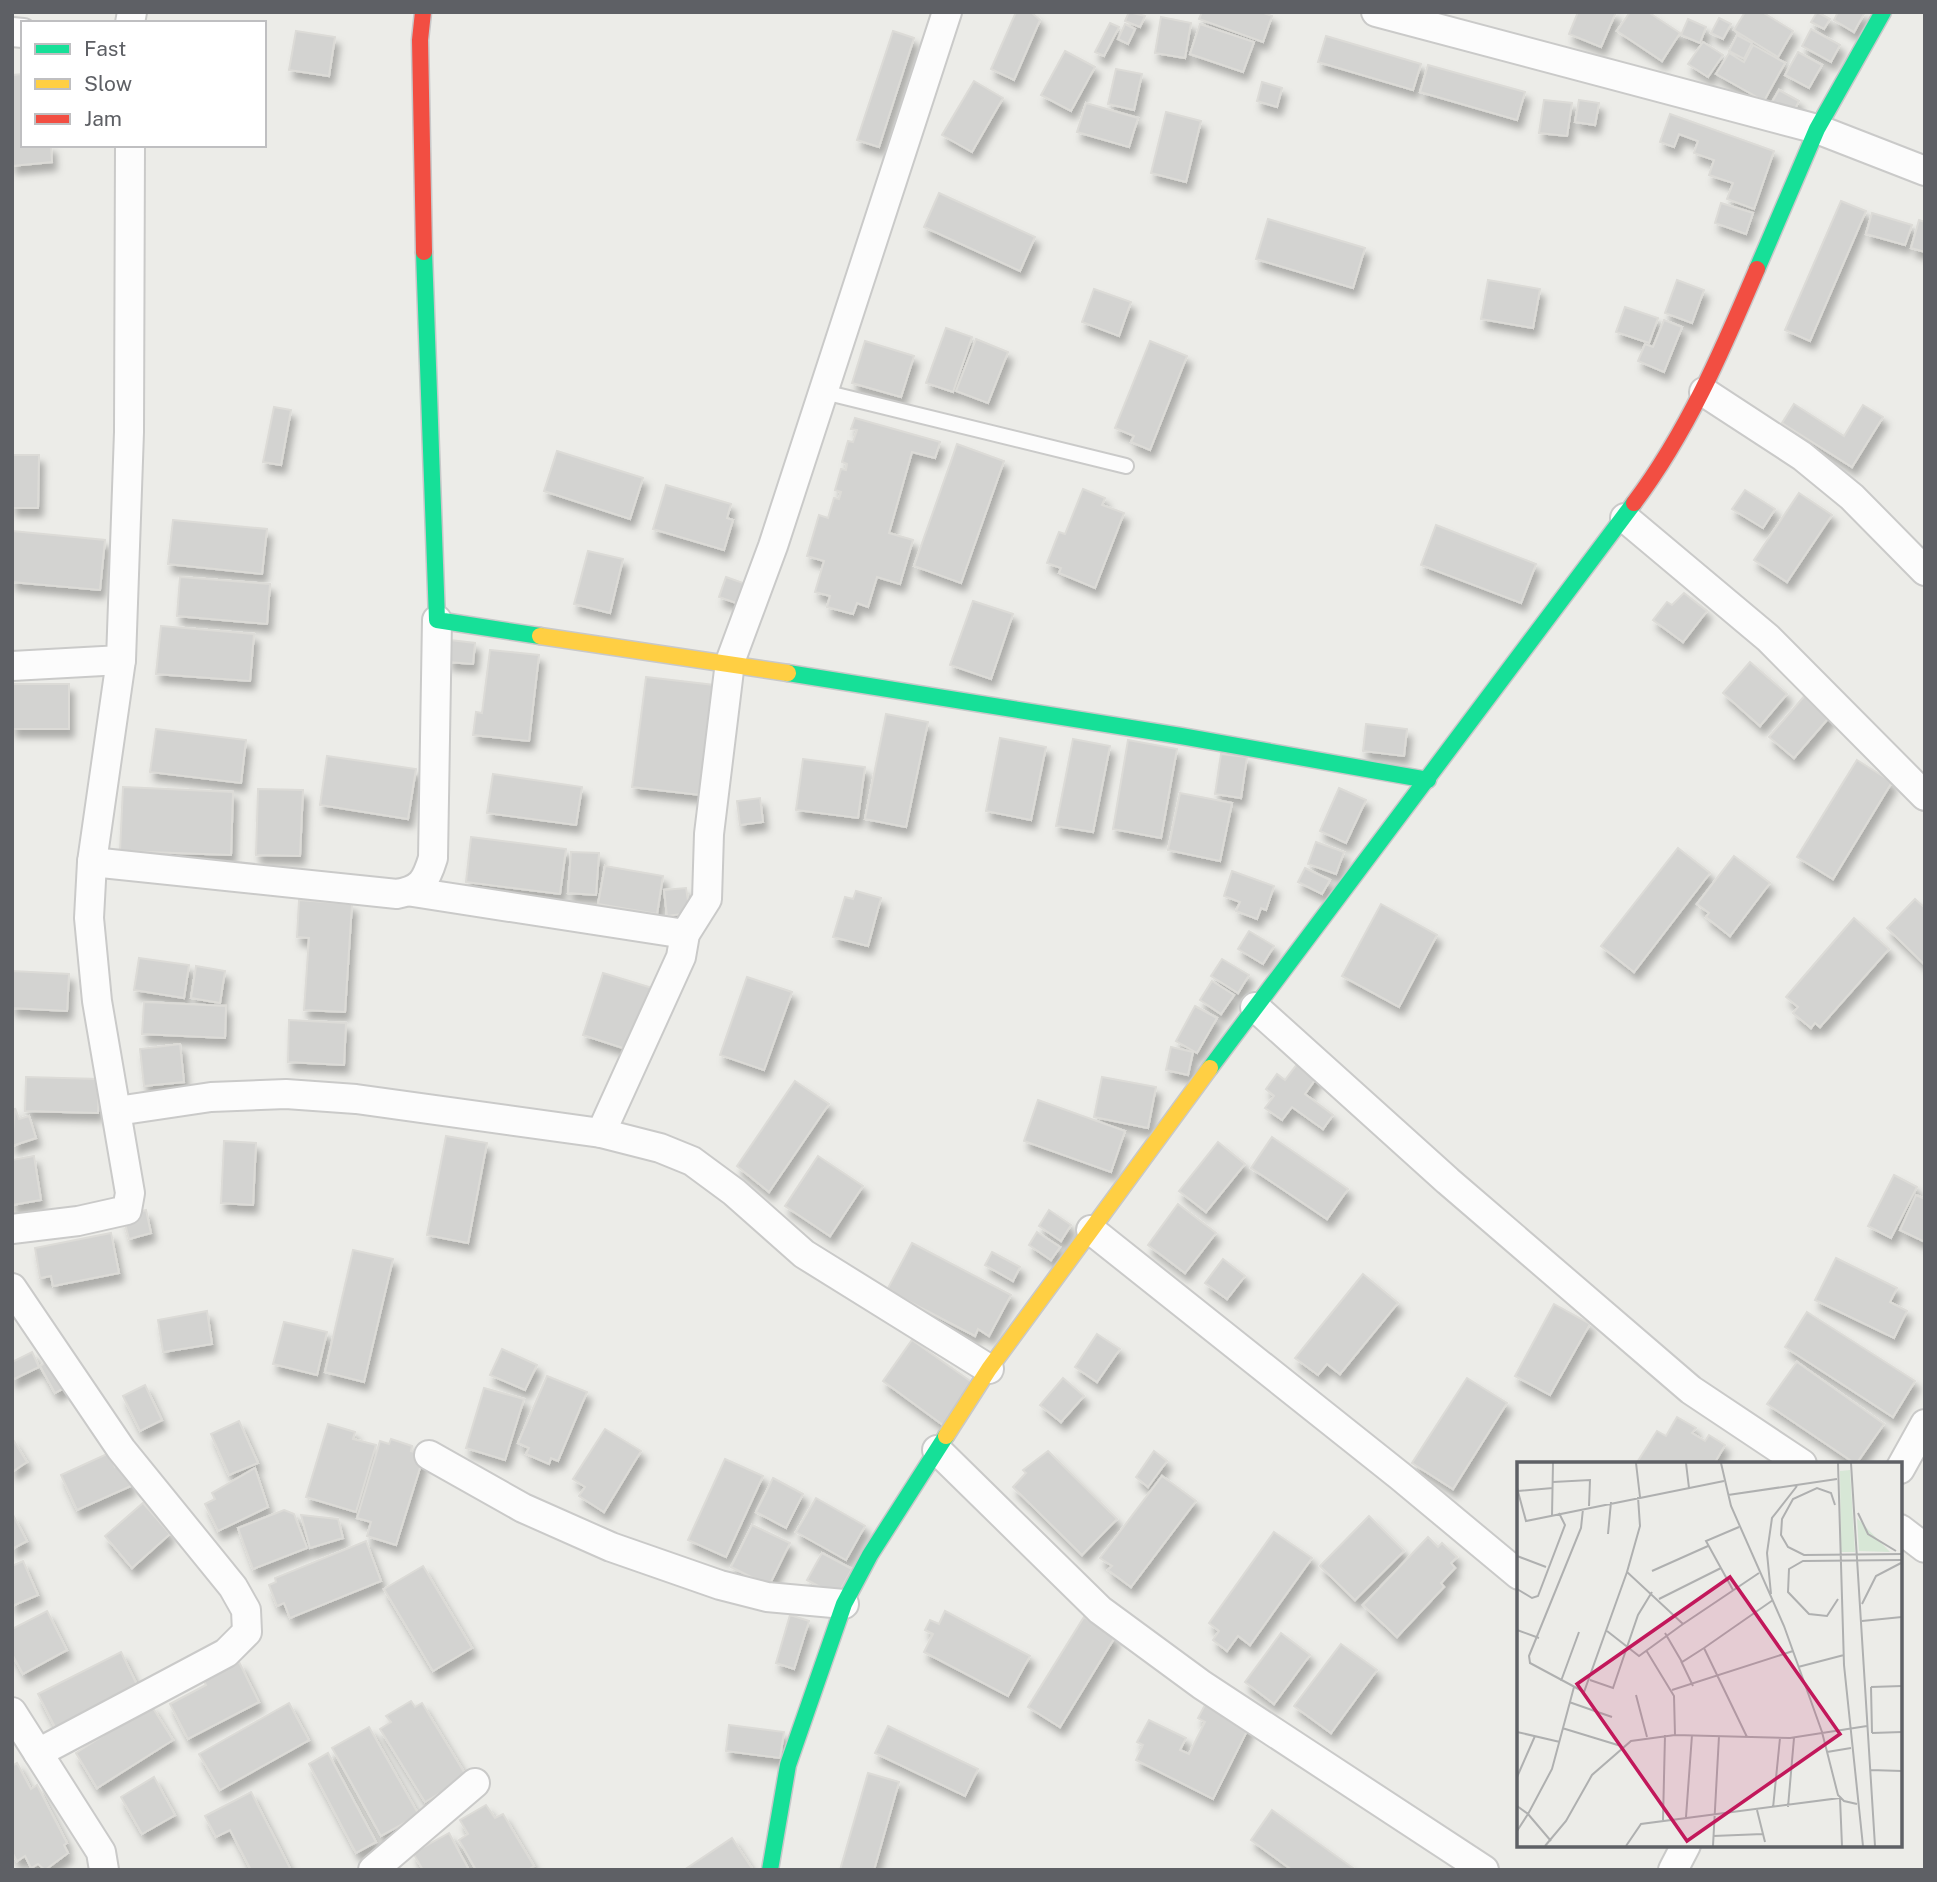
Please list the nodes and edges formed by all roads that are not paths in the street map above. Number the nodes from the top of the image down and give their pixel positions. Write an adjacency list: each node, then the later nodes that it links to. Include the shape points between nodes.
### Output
1 (423, 12): 13 (street, via 424,247)
2 (947, 12): 8 (street)
3 (1376, 12): 5 (street)
4 (1882, 12): 5 (street)
5 (1817, 130): 7 (street); 9 (street)
6 (130, 147): 14 (street, via 129,432)
7 (1925, 171)
8 (824, 392): 10 (lane); 15 (street)
9 (1704, 393): 11 (street); 12 (street, via 1802,456 1852,497)
10 (1126, 466)
11 (1625, 518): 17 (street); 18 (street, via 1768,638)
12 (1925, 571)
13 (437, 620): 15 (street); 20 (street, via 433,858 423,885)
14 (121, 660): 16 (street); 19 (street)
15 (730, 662): 17 (street); 21 (street, via 709,834 707,899)
16 (12, 666)
17 (1428, 780): 22 (street)
18 (1925, 796)
19 (92, 862): 20 (street); 23 (street, via 92,956)
20 (413, 892): 21 (street)
21 (685, 934): 24 (street, via 681,957)
22 (1255, 1007): 26 (street); 32 (street, via 1691,1390)
23 (117, 1111): 24 (street, via 211,1097 286,1094 356,1099); 25 (street, via 130,1194 127,1210)
24 (601, 1133): 28 (street, via 692,1161 804,1254)
25 (12, 1229)
26 (1091, 1230): 28 (street); 36 (street)
27 (12, 1288): 39 (street, via 121,1448 233,1587 246,1610 247,1632 226,1653)
28 (989, 1369): 30 (street)
29 (1925, 1424): 33 (street)
30 (937, 1450): 37 (street); 45 (street, via 1100,1610 1202,1685)
31 (429, 1455): 37 (street, via 523,1508 611,1547 766,1597)
32 (1799, 1462)
33 (1902, 1465)
34 (1902, 1531): 35 (street)
35 (1925, 1548)
36 (1517, 1573)
37 (844, 1604): 44 (street, via 788,1765)
38 (12, 1713): 39 (street)
39 (38, 1753): 42 (street, via 101,1852)
40 (475, 1783): 43 (street)
41 (1685, 1847): 46 (street)
42 (104, 1870)
43 (373, 1870)
44 (770, 1870)
45 (1484, 1870)
46 (1673, 1870)

